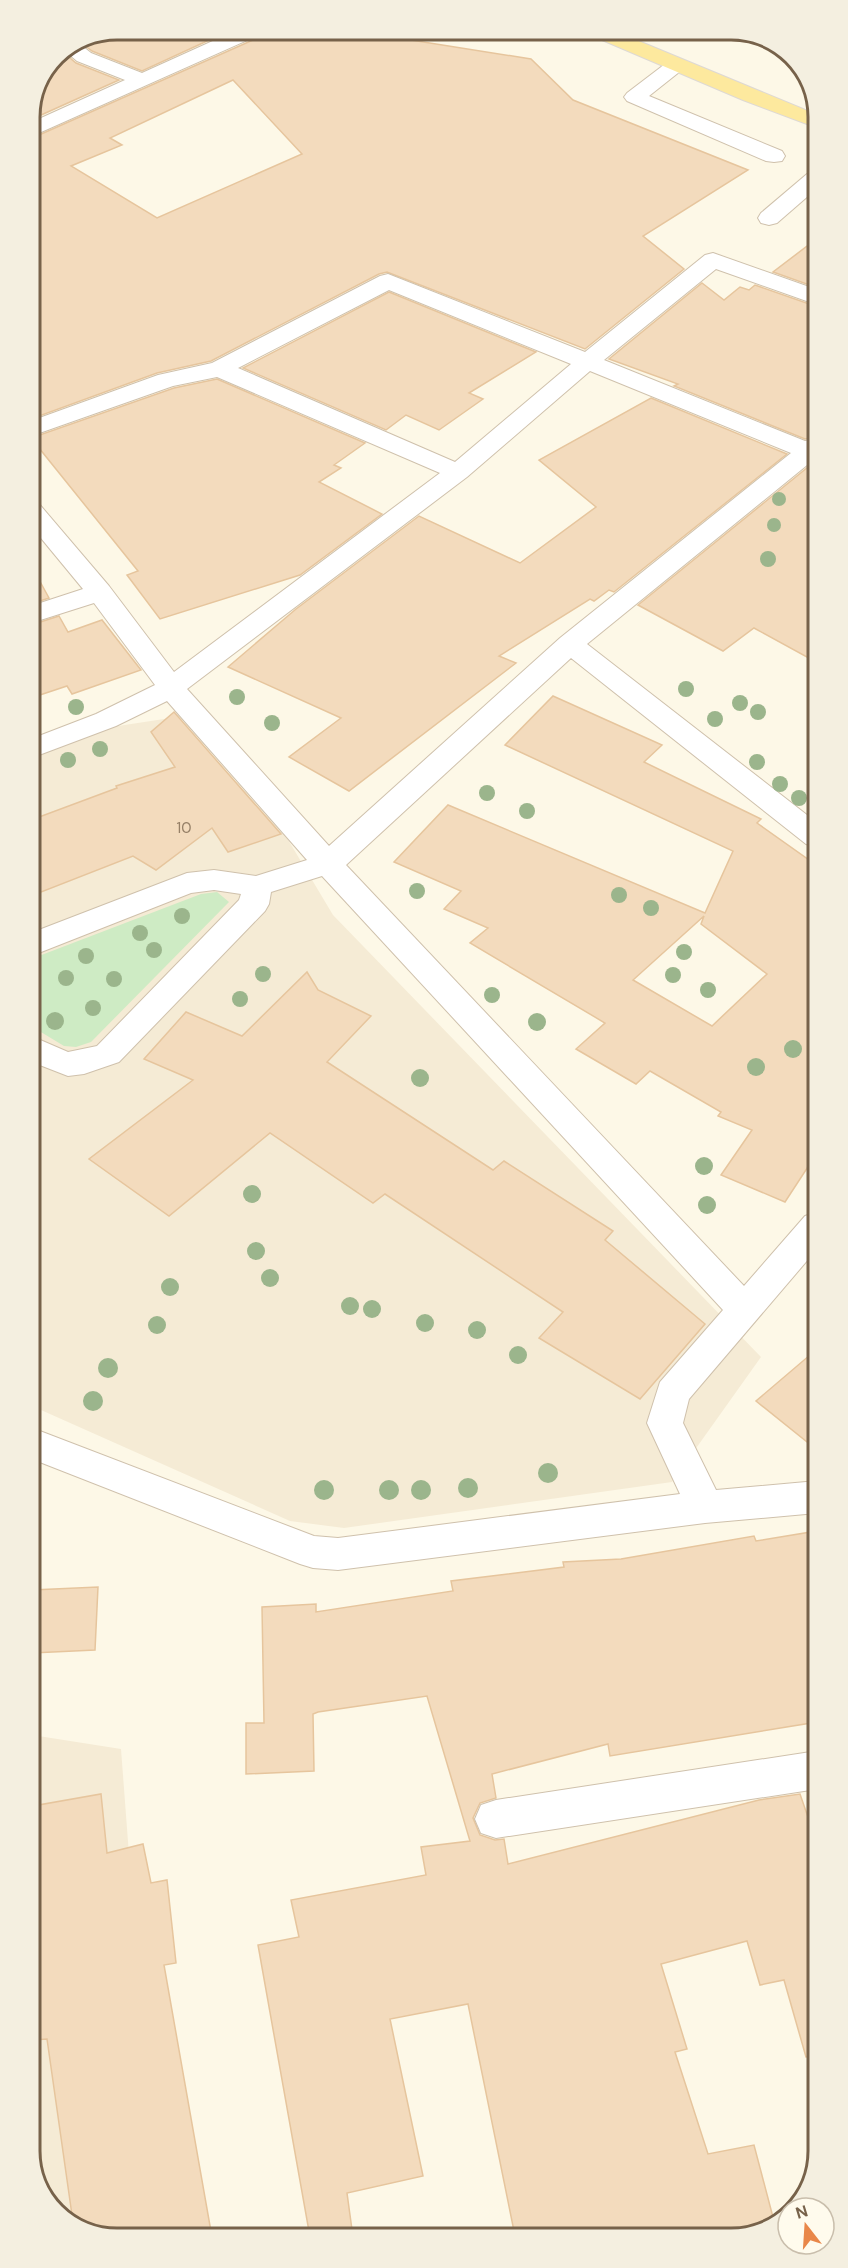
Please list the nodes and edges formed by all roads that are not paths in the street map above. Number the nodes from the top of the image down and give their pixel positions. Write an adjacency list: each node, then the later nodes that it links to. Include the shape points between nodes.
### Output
1 (231, 40): 5 (street)
2 (620, 41): 4 (main road)
3 (73, 56): 5 (street)
4 (676, 65): 6 (main road); 8 (street, via 634,97)
5 (142, 80): 7 (street)
6 (808, 118)
7 (41, 126)
8 (774, 156)
9 (808, 185): 10 (street)
10 (769, 218)
11 (808, 294): 12 (street, via 713,260)
12 (587, 362): 13 (street, via 388,281); 15 (street); 17 (street)
13 (219, 369): 14 (street, via 167,380); 17 (street)
14 (41, 425)
15 (808, 449)
16 (808, 455): 21 (street)
17 (458, 471): 22 (street)
18 (41, 522): 19 (street)
19 (100, 592): 20 (street); 22 (street)
20 (41, 612)
21 (570, 644): 24 (street); 25 (street)
22 (171, 688): 23 (street, via 106,720); 25 (street)
23 (41, 745)
24 (808, 831)
25 (328, 864): 26 (street); 30 (street)
26 (257, 886): 27 (street, via 214,880 187,883); 28 (street, via 254,904 108,1054 64,1066)
27 (41, 941)
28 (41, 1053)
29 (808, 1235): 30 (street)
30 (742, 1309): 33 (street, via 673,1393 665,1423)
31 (40, 1446): 33 (street, via 313,1552 338,1554)
32 (808, 1498): 33 (street)
33 (705, 1506)
34 (808, 1772): 35 (street)
35 (496, 1819)

